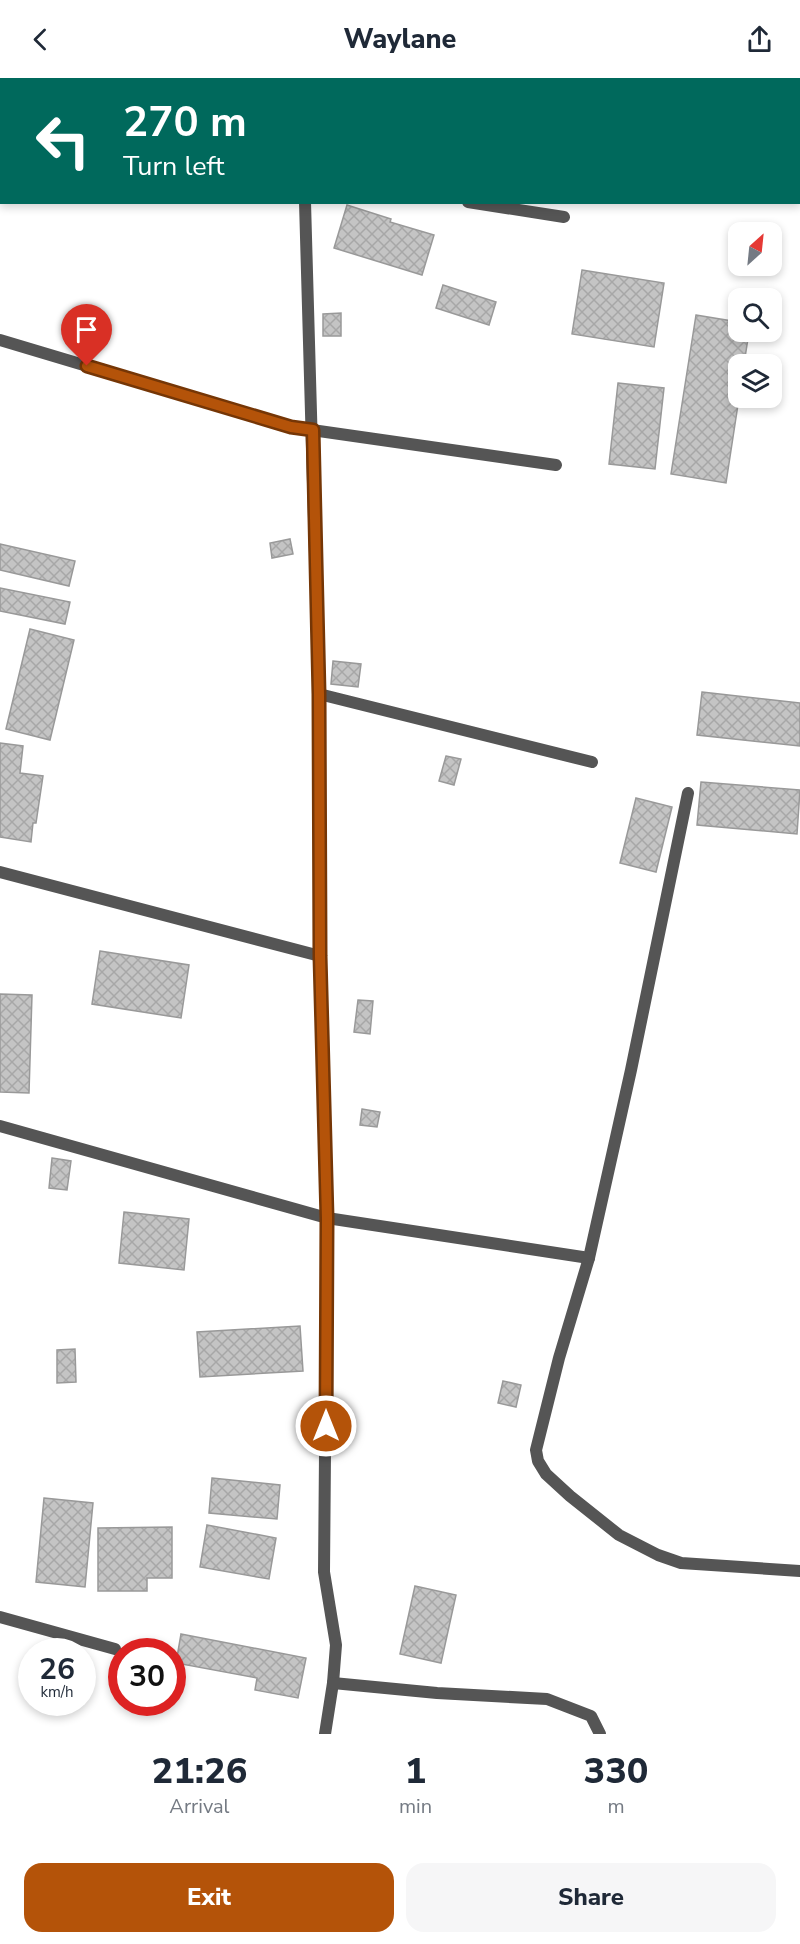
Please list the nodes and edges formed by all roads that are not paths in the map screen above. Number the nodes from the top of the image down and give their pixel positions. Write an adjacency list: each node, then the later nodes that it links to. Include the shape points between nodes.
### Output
1 (305, 204): 5 (street)
2 (481, 204): 3 (street)
3 (564, 217)
4 (0, 340): 5 (street, via 291,427)
5 (313, 430): 6 (street); 7 (street)
6 (556, 465)
7 (319, 694): 8 (street); 11 (street)
8 (592, 762)
9 (688, 794): 14 (street)
10 (0, 872): 11 (street)
11 (320, 956): 13 (street)
12 (0, 1126): 13 (street)
13 (327, 1218): 14 (street); 18 (street, via 324,1572 336,1645)
14 (589, 1258): 15 (street, via 536,1450 546,1473 619,1535 658,1555 681,1563)
15 (800, 1571)
16 (0, 1617): 17 (street)
17 (108, 1647)
18 (333, 1683): 19 (street); 20 (street, via 547,1699 591,1716)
19 (325, 1734)
20 (600, 1734)

